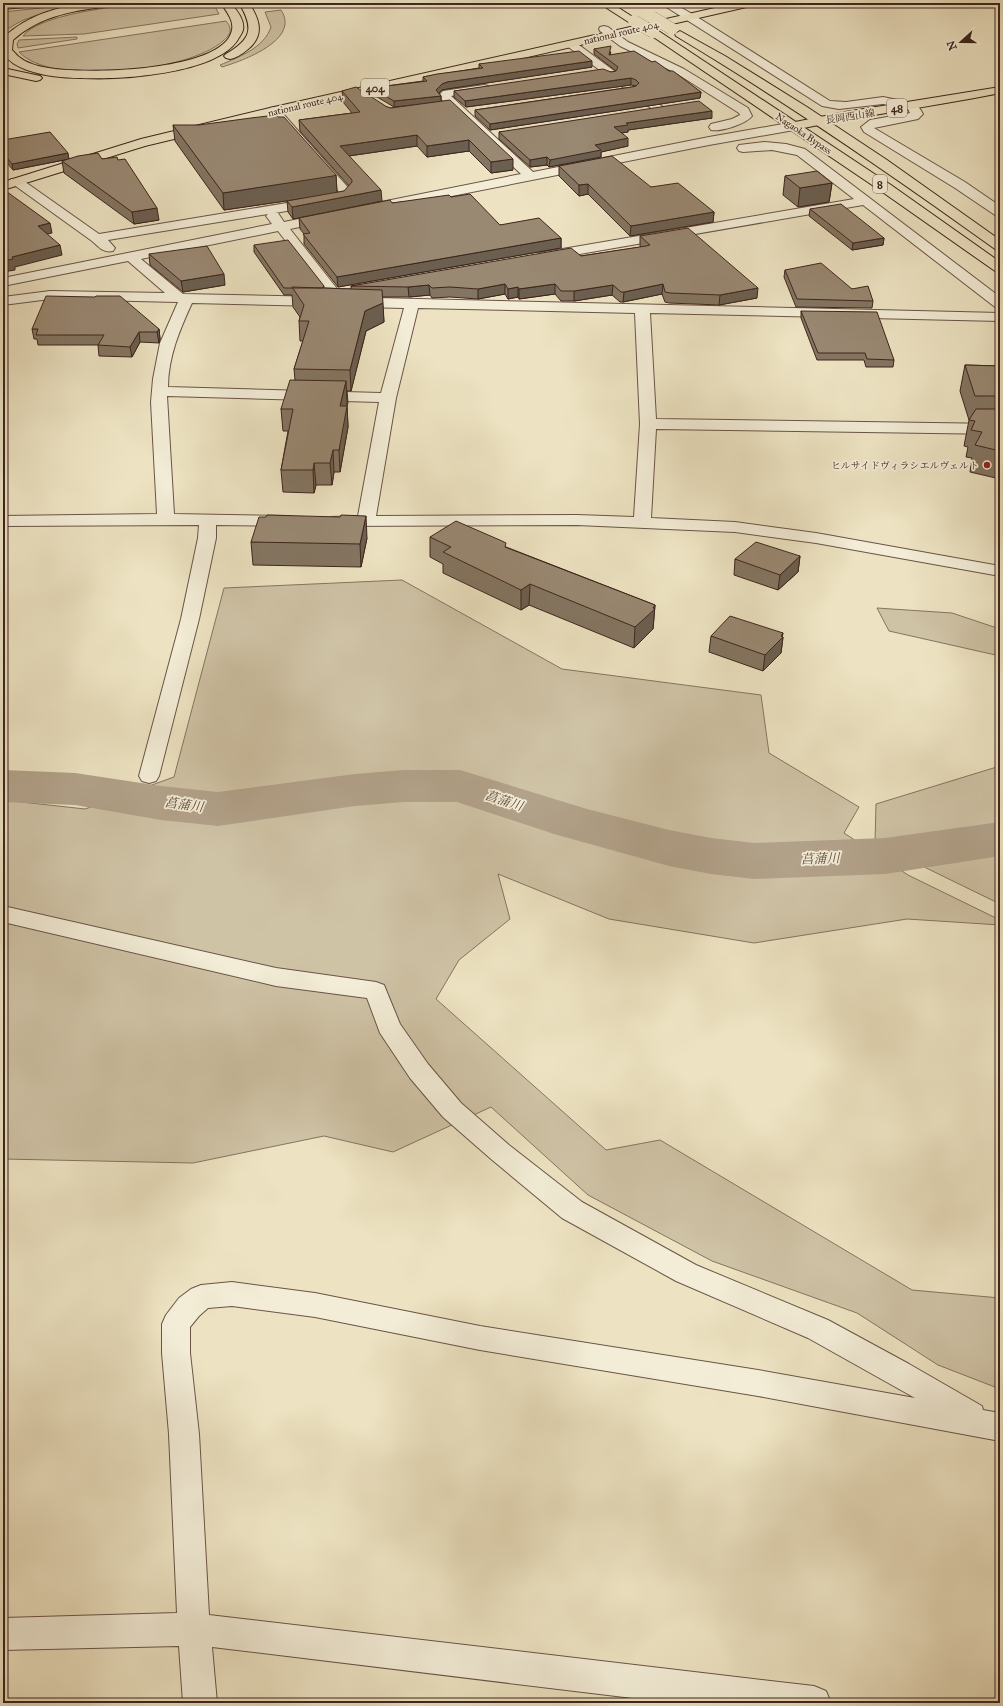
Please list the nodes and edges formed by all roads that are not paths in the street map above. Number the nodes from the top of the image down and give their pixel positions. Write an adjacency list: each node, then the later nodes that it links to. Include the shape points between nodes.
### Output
1 (37, 3): 8 (main road)
2 (112, 3): 3 (main road, via 67,11 30,23 8,39 7,50 25,65 52,72 94,75 145,72 197,61 220,51 234,40 237,22)
3 (226, 3)
4 (244, 3): 14 (main road, via 254,20 255,30 250,42 237,52 202,67 170,75 132,80 87,82 50,80)
5 (604, 3): 33 (main road, Nagaoka Bypass / 8, bridge)
6 (665, 3): 10 (street)
7 (750, 3): 10 (main road, national route 404 / 404)
8 (3, 6)
9 (640, 10): 32 (main road, Nagaoka Bypass / 8, bridge)
10 (690, 16): 11 (main road, national route 404 / 404); 24 (street, via 826,104 848,106 886,101)
11 (607, 32): 12 (main road, national route 404 / 404); 22 (street, via 624,44 680,71)
12 (571, 44): 13 (street); 20 (main road, national route 404 / 404)
13 (606, 70): 15 (street); 17 (street)
14 (3, 71)
15 (590, 72)
16 (495, 86): 27 (street, via 445,94 444,96)
17 (631, 89): 19 (street); 28 (street)
18 (1000, 90): 24 (main road, 長岡西山線 / 48)
19 (616, 91)
20 (357, 92): 21 (street); 29 (main road, national route 404 / 404)
21 (369, 99)
22 (726, 99): 23 (street); 36 (street, via 746,116 736,122 700,130 698,133)
23 (711, 101)
24 (913, 106): 32 (main road, 長岡西山線 / 48); 42 (street, via 917,114 914,116 874,123 867,127)
25 (437, 107): 27 (street)
26 (674, 107): 28 (street)
27 (457, 109): 30 (street); 35 (street)
28 (659, 109): 31 (street)
29 (274, 111): 38 (main road, national route 404 / 404, via 140,143); 41 (street, via 346,192 339,198)
30 (477, 111)
31 (643, 112)
32 (819, 120): 33 (main road, 長岡西山線 / 48); 46 (main road, Nagaoka Bypass / 8, via 915,184)
33 (794, 126): 36 (street); 49 (main road, Nagaoka Bypass / 8)
34 (502, 133): 35 (street)
35 (486, 136): 37 (street)
36 (709, 141): 37 (street); 39 (street, via 720,149 728,150 771,145 801,152)
37 (531, 177): 40 (street)
38 (9, 184): 45 (street)
39 (866, 201): 48 (street); 56 (street)
40 (372, 208)
41 (269, 211): 44 (street); 45 (street)
42 (1000, 212)
43 (341, 214): 44 (street)
44 (281, 227): 47 (street); 52 (street)
45 (97, 238): 47 (street)
46 (1000, 246)
47 (124, 258): 50 (street); 53 (street)
48 (529, 259)
49 (1000, 268)
50 (3, 282)
51 (356, 289): 52 (street)
52 (331, 297): 53 (street); 55 (street)
53 (183, 298): 54 (street, via 50,295); 59 (street, via 163,355 159,376)
54 (3, 301)
55 (412, 304): 57 (street); 60 (street)
56 (1000, 304)
57 (642, 308): 58 (street); 61 (street)
58 (1000, 317)
59 (160, 391): 60 (street); 63 (street)
60 (388, 398): 66 (street)
61 (648, 424): 62 (street); 67 (street)
62 (1000, 430)
63 (166, 519): 64 (street); 65 (street)
64 (208, 520): 66 (street); 69 (street, via 207,538 190,619)
65 (3, 521)
66 (366, 522): 67 (street, via 577,520)
67 (642, 523): 68 (street, via 760,530)
68 (1000, 571)
69 (149, 776)
70 (3, 914): 71 (street, via 276,977 376,991 389,1027 419,1071 452,1110 572,1210 686,1274 818,1329)
71 (993, 1426): 72 (street, via 758,1383 480,1338 315,1305 232,1294 201,1297 189,1307 176,1324)
72 (194, 1629): 73 (street); 74 (street); 75 (street)
73 (3, 1634)
74 (200, 1703)
75 (814, 1703)

